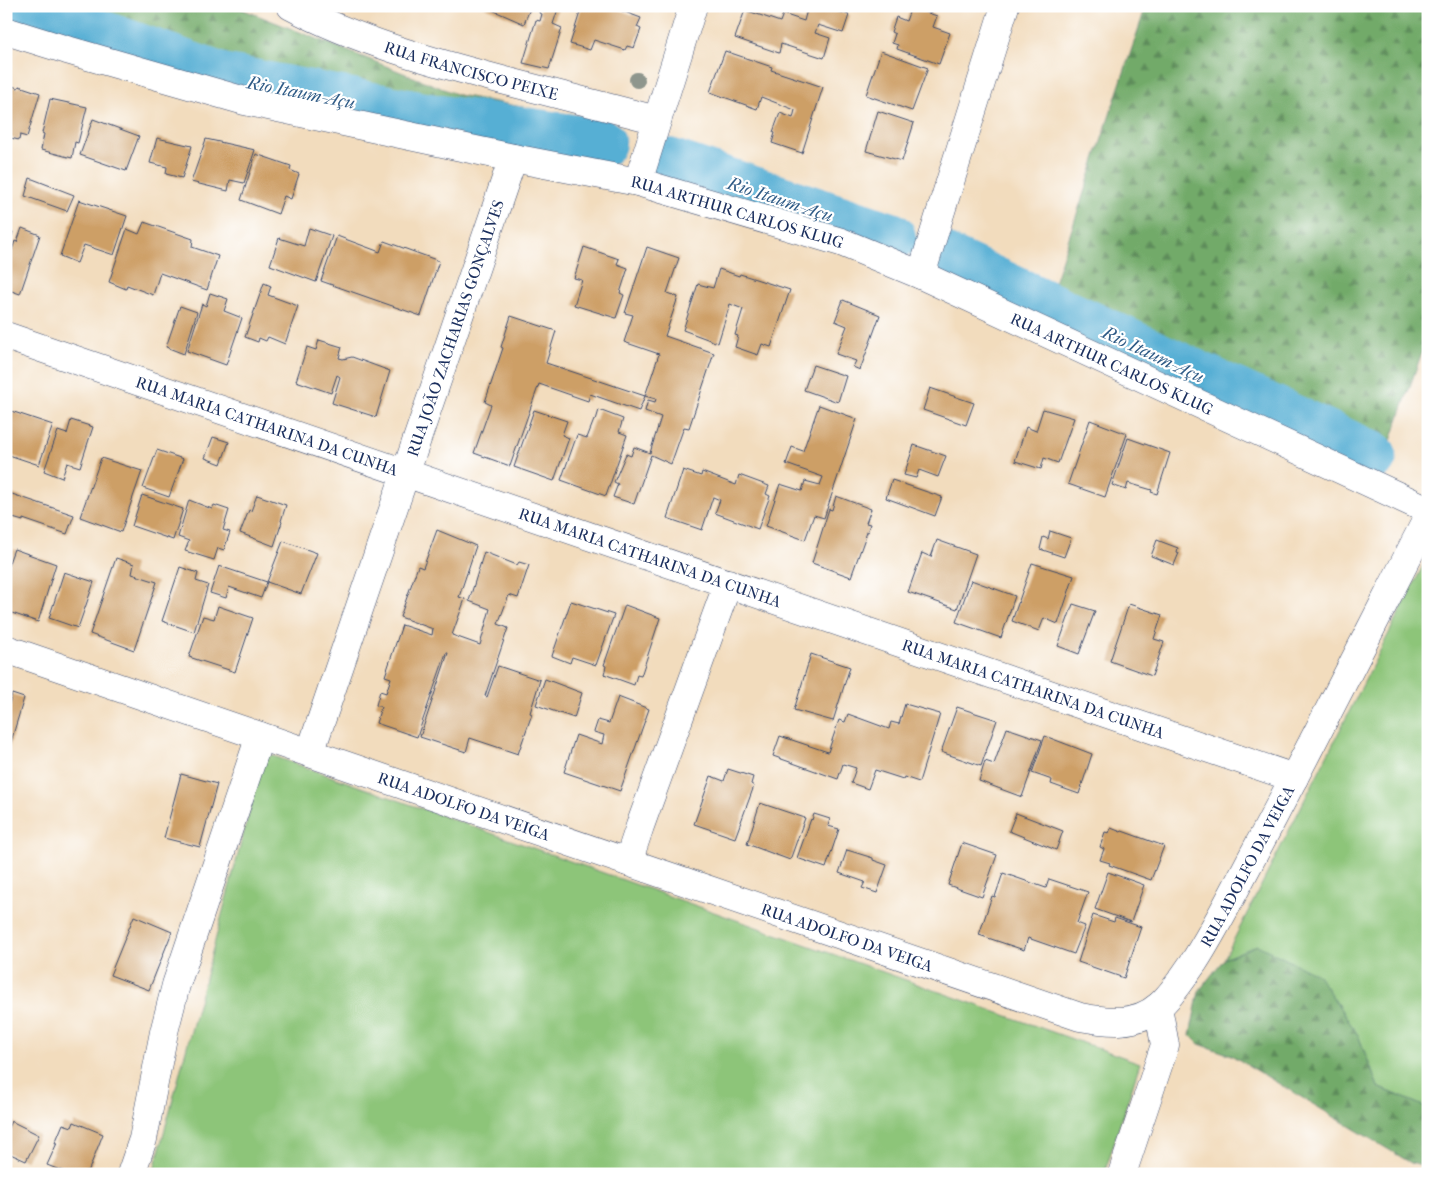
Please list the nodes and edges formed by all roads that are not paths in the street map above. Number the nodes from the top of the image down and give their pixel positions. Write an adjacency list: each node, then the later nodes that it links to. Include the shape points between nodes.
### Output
1 (291, 6): 5 (street, RUA FRANCISCO PEIXE, via 355,35 419,56)
2 (692, 6): 5 (street)
3 (1005, 6): 8 (street)
4 (6, 31): 6 (street, RUA ARTHUR CARLOS KLUG, via 245,102)
5 (657, 120): 7 (street)
6 (513, 158): 7 (street, RUA ARTHUR CARLOS KLUG); 10 (street, RUA JOÃO ZACHARIAS GONÇALVES)
7 (638, 182): 8 (street, RUA ARTHUR CARLOS KLUG, via 841,242)
8 (921, 275): 11 (street, RUA ARTHUR CARLOS KLUG)
9 (6, 336): 10 (street, RUA MARIA CATHARINA DA CUNHA)
10 (406, 473): 13 (street, RUA MARIA CATHARINA DA CUNHA); 16 (street, RUA JOÃO ZACHARIAS GONÇALVES)
11 (1428, 510)
12 (1428, 517): 17 (street, RUA ADOLFO DA VEIGA)
13 (728, 583): 17 (street, RUA MARIA CATHARINA DA CUNHA); 18 (street)
14 (6, 649): 15 (street, RUA ADOLFO DA VEIGA)
15 (260, 736): 16 (street, RUA ADOLFO DA VEIGA); 20 (street, via 176,985 143,1139)
16 (310, 753): 18 (street, RUA ADOLFO DA VEIGA)
17 (1294, 778): 19 (street, RUA ADOLFO DA VEIGA, via 1210,938 1179,984)
18 (628, 862): 19 (street, RUA ADOLFO DA VEIGA, via 1080,1017 1125,1021 1142,1017)
19 (1158, 1006): 21 (street, via 1165,1044)
20 (131, 1174)
21 (1122, 1174)

